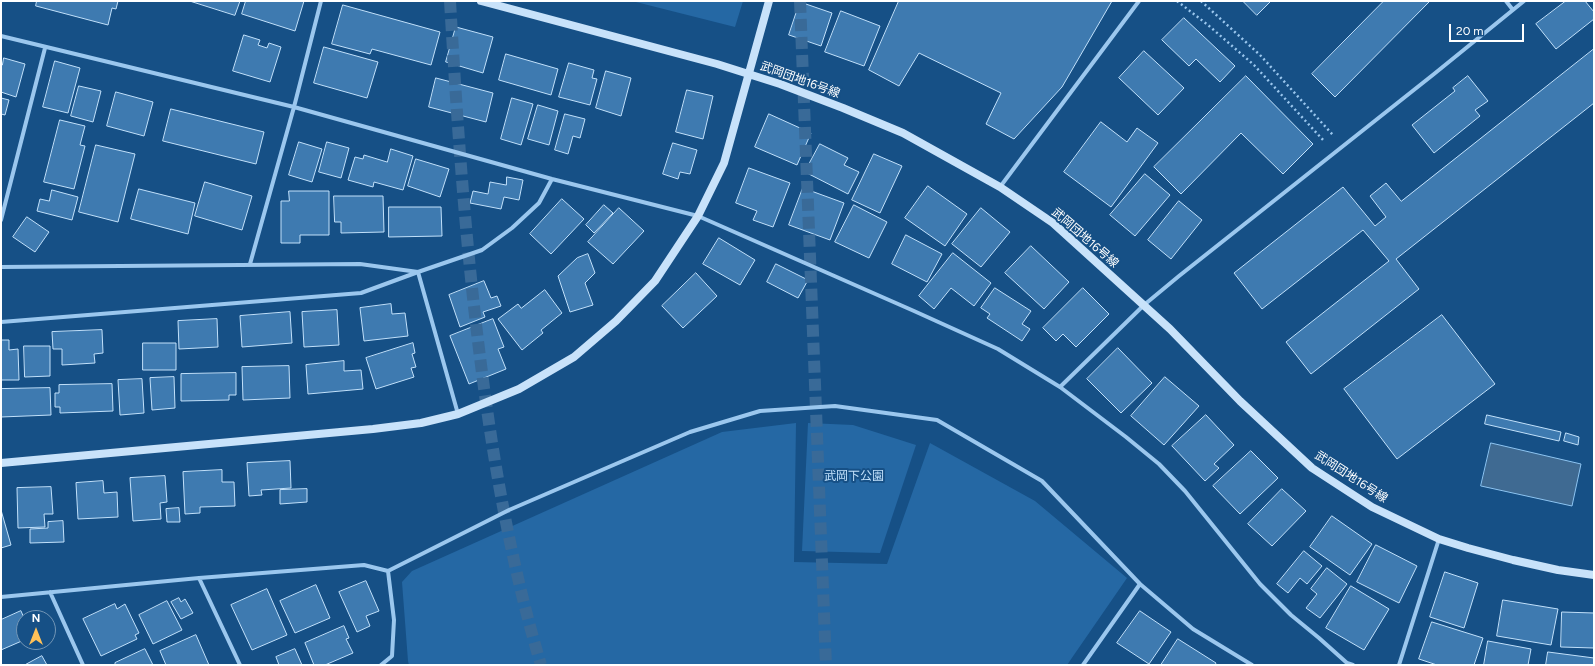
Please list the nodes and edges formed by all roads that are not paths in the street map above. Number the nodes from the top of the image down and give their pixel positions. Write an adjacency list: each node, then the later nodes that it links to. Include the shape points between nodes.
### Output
1 (321, 1): 11 (street)
2 (481, 1): 10 (street, 武岡団地16号線)
3 (769, 1): 10 (street)
4 (1139, 1): 13 (street)
5 (1506, 1): 7 (street)
6 (1524, 1): 7 (street)
7 (1513, 10): 19 (street)
8 (1, 36): 9 (street)
9 (45, 48): 11 (street); 15 (street)
10 (749, 74): 13 (street, 武岡団地16号線, via 903,133); 14 (street, via 724,163)
11 (294, 107): 12 (street); 16 (street)
12 (552, 179): 14 (street); 18 (street, via 539,204 482,250)
13 (1000, 187): 19 (street, 武岡団地16号線, via 1053,223)
14 (698, 216): 21 (street, via 991,346); 22 (street, via 655,280 616,321 574,357 519,389)
15 (1, 220)
16 (250, 264): 17 (street); 18 (street, via 360,264)
17 (1, 267)
18 (418, 272): 20 (street, via 360,293); 22 (street)
19 (1144, 305): 21 (street); 24 (street, 武岡団地16号線, via 1240,401 1312,468 1372,507)
20 (1, 322)
21 (1060, 386): 36 (street, via 1158,464 1185,491 1260,584 1347,663)
22 (458, 414): 23 (street, via 421,423 373,429)
23 (1, 463)
24 (1439, 538): 26 (street, 武岡団地16号線, via 1513,560); 37 (street)
25 (388, 571): 27 (street, via 364,565); 28 (street, via 509,510 690,432 760,411 834,406 937,420 1042,481); 33 (street, via 394,620 392,656)
26 (1594, 575)
27 (199, 578): 29 (street); 32 (street)
28 (1140, 584): 34 (street); 35 (street, via 1193,629)
29 (50, 592): 30 (street); 31 (street)
30 (1, 597)
31 (83, 665)
32 (240, 665)
33 (380, 665)
34 (1083, 665)
35 (1252, 665)
36 (1353, 665)
37 (1399, 665)

